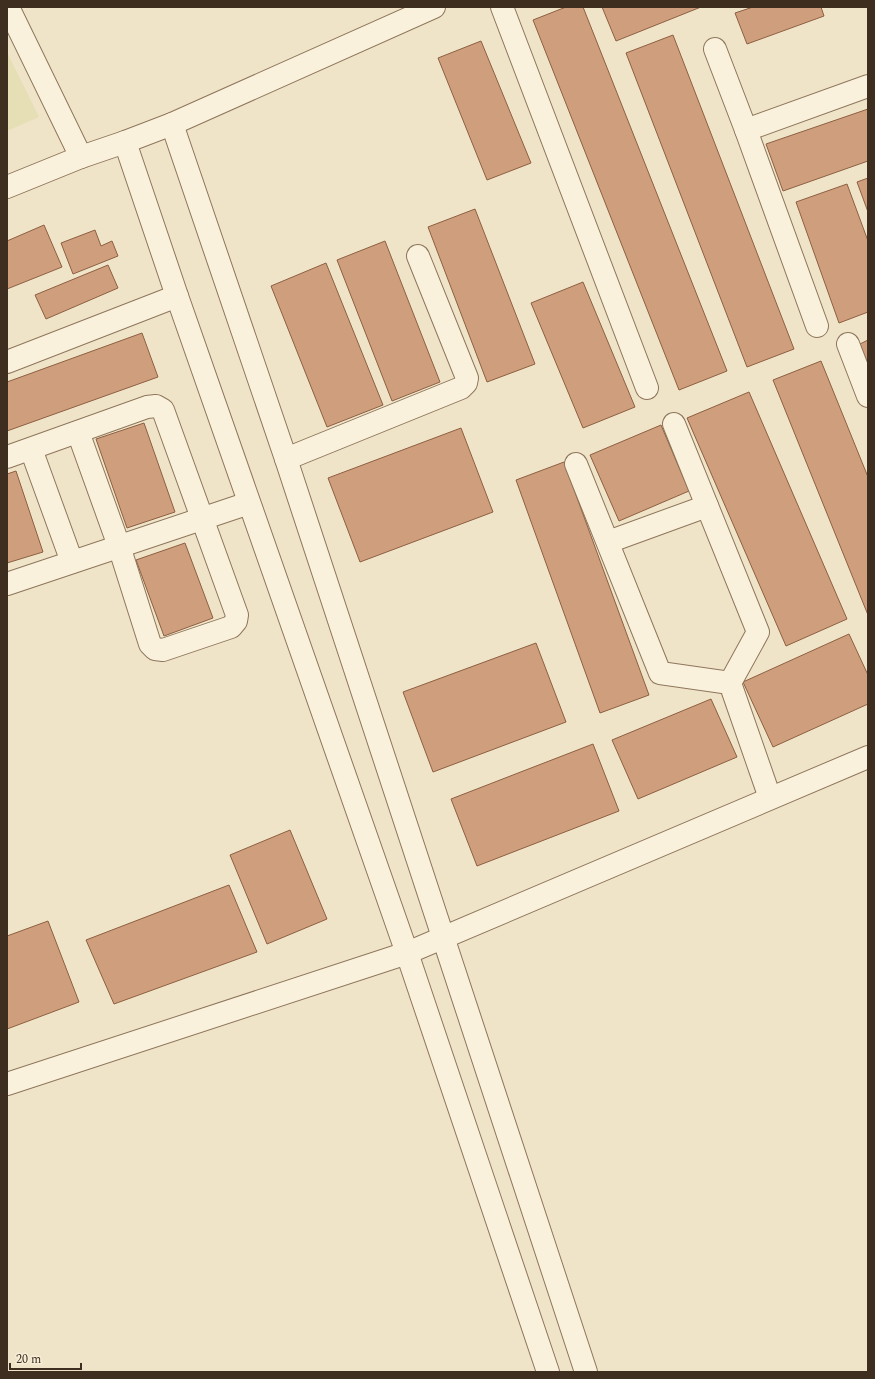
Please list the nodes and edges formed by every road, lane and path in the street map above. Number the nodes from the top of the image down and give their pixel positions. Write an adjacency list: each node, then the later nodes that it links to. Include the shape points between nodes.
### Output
1 (8, 7): 9 (street)
2 (434, 7): 6 (street)
3 (502, 7): 16 (street)
4 (715, 49): 7 (street)
5 (868, 86): 7 (street)
6 (172, 124): 8 (street); 22 (street)
7 (746, 130): 13 (street)
8 (125, 142): 9 (street); 12 (street)
9 (81, 157): 10 (street)
10 (7, 186)
11 (418, 256): 22 (street, via 467,378 466,382 461,388)
12 (177, 296): 15 (street); 24 (street)
13 (818, 326)
14 (848, 344): 17 (street)
15 (7, 362)
16 (646, 388)
17 (868, 396)
18 (674, 424): 25 (street)
19 (78, 432): 20 (street); 26 (street, via 148,407 156,406 163,410); 28 (street)
20 (31, 449): 21 (street); 29 (street)
21 (7, 458)
22 (286, 459): 34 (street)
23 (576, 464): 27 (street)
24 (249, 503): 26 (street); 35 (street)
25 (707, 506): 27 (street); 31 (street, via 758,632)
26 (202, 518): 28 (street); 28 (street, via 237,615 236,621 231,627 163,650 156,649 150,644)
27 (608, 542): 31 (street, via 660,673)
28 (119, 546): 29 (street)
29 (72, 562): 30 (street)
30 (7, 584)
31 (730, 683): 33 (street)
32 (868, 757): 33 (street)
33 (770, 798): 34 (street)
34 (444, 938): 35 (street); 38 (street)
35 (407, 953): 36 (street); 37 (street)
36 (7, 1084)
37 (548, 1372)
38 (586, 1372)

